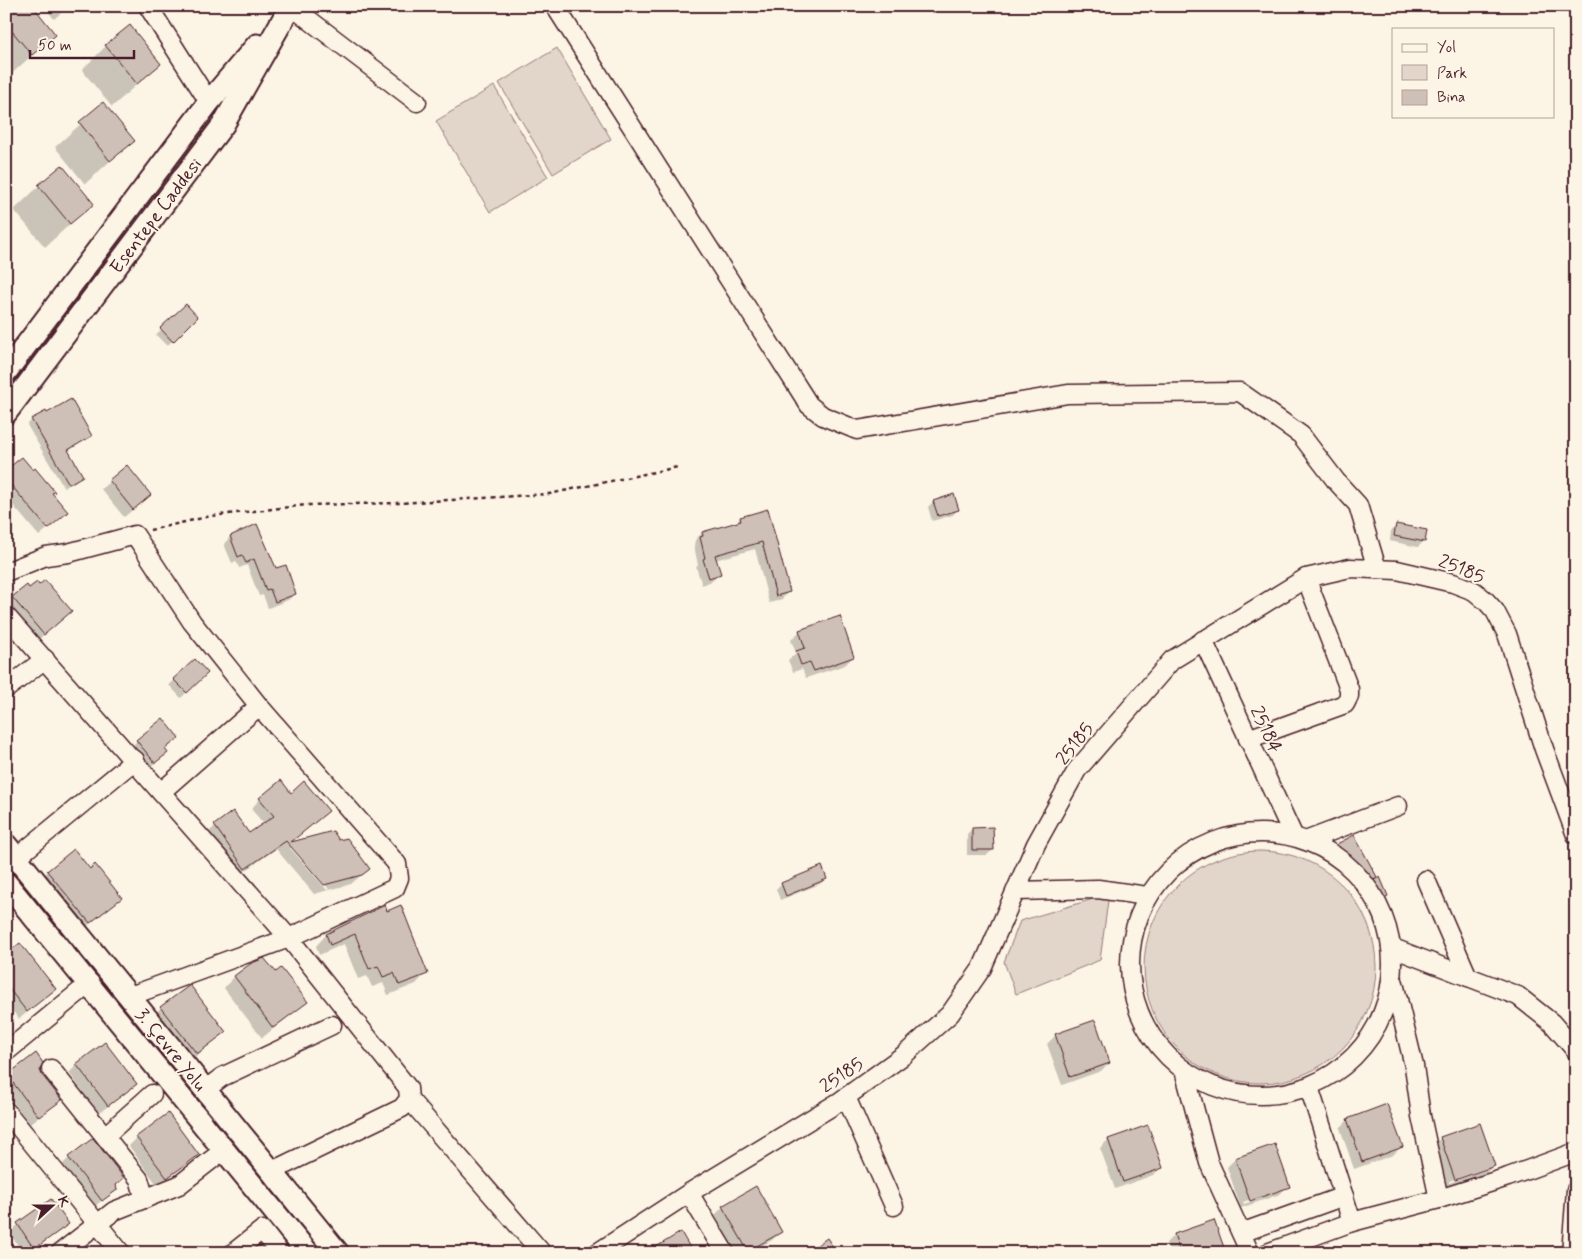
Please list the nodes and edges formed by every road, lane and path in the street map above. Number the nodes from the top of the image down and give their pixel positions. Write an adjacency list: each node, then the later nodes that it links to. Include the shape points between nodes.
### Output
1 (148, 6): 4 (street)
2 (555, 6): 10 (street, via 809,405 823,416 857,430 1068,394 1240,392 1301,435 1358,505)
3 (290, 7): 4 (main road, Esentepe Caddesi); 5 (street); 7 (main road, Esentepe Caddesi, via 223,125)
4 (209, 102): 6 (main road, Esentepe Caddesi)
5 (417, 102)
6 (6, 372)
7 (6, 413)
8 (678, 467): 9 (path, via 549,494 307,505 211,516)
9 (135, 535): 11 (street, via 46,556); 17 (street, via 192,622)
10 (1377, 569): 12 (street, 25185, via 1350,568); 22 (street, 25185, via 1454,583 1474,592 1496,611 1507,634)
11 (6, 572)
12 (1306, 578): 14 (street, 25185); 18 (street, via 1349,696 1345,704)
13 (6, 616): 15 (street)
14 (1203, 640): 18 (street, 25184); 27 (street, 25185, via 1172,660 1077,770 1036,844)
15 (45, 659): 16 (street); 19 (street)
16 (6, 689)
17 (259, 706): 20 (street); 29 (street, via 397,864 399,872 395,888)
18 (1248, 739): 23 (street, 25184)
19 (135, 760): 20 (street); 24 (street)
20 (161, 792): 29 (street)
21 (1398, 806): 23 (street)
22 (1576, 835)
23 (1301, 837): 28 (street, via 1265,831 1237,833 1210,841 1178,861); 30 (street, via 1336,860 1360,886 1381,917)
24 (11, 852): 34 (main road, 3. Çevre Yolu)
25 (1426, 880): 32 (street)
26 (6, 883): 33 (main road, 3. Çevre Yolu)
27 (1016, 891): 28 (street, via 1098,889); 43 (street, 25185, via 982,968 950,1014 904,1055)
28 (1147, 896): 39 (street, via 1133,932 1130,971 1138,1009 1156,1043)
29 (289, 938): 34 (street); 44 (street, via 408,1088)
30 (1393, 948): 31 (street); 32 (street)
31 (1393, 977): 40 (street, via 1384,1012 1366,1044 1341,1070); 54 (street, via 1414,1066)
32 (1468, 978): 36 (street, via 1500,987 1528,1001)
33 (90, 984): 37 (street); 47 (main road, 3. Çevre Yolu)
34 (130, 996): 41 (main road, 3. Çevre Yolu)
35 (332, 1025): 41 (street, via 222,1076)
36 (1576, 1051)
37 (6, 1052)
38 (51, 1069): 46 (street)
39 (1184, 1070): 40 (street, via 1213,1086 1244,1095 1277,1095); 58 (street, via 1209,1163)
40 (1309, 1087): 52 (street)
41 (206, 1089): 49 (main road, 3. Çevre Yolu)
42 (152, 1094): 46 (street)
43 (846, 1097): 51 (street, 25185); 55 (street)
44 (409, 1099): 49 (street, via 402,1108); 65 (street)
45 (6, 1111): 57 (street)
46 (105, 1136): 53 (street, via 139,1179)
47 (224, 1150): 53 (street, via 179,1185); 63 (main road, 3. Çevre Yolu)
48 (1576, 1152): 54 (street)
49 (272, 1170): 64 (main road, 3. Çevre Yolu)
50 (1576, 1190): 70 (street)
51 (689, 1193): 66 (street, 25185); 67 (street)
52 (1344, 1196): 56 (street); 58 (street)
53 (145, 1199): 57 (street, via 126,1205)
54 (1439, 1200): 56 (street)
55 (894, 1206)
56 (1352, 1222): 69 (street)
57 (97, 1224): 59 (street); 60 (street)
58 (1241, 1233): 68 (street)
59 (60, 1253)
60 (120, 1253)
61 (233, 1253): 62 (street, via 262,1230)
62 (280, 1253)
63 (308, 1253)
64 (338, 1253)
65 (542, 1253)
66 (597, 1253)
67 (725, 1253)
68 (1250, 1253)
69 (1267, 1253)
70 (1571, 1253)

